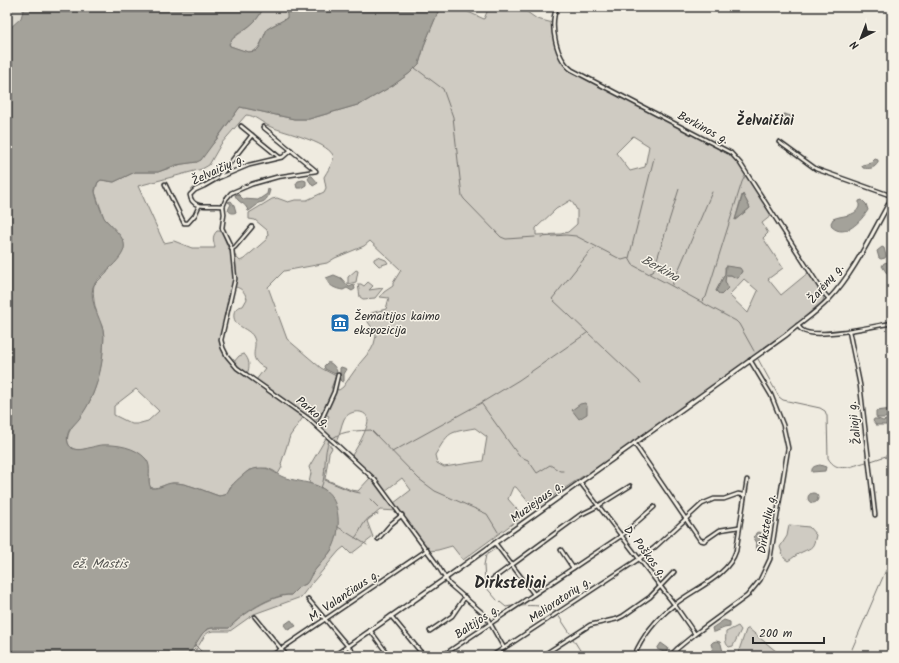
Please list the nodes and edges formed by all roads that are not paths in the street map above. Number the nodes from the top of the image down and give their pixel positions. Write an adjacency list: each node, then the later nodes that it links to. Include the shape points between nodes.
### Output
1 (557, 7): 15 (street, Berkinos g., via 554,22 556,42 565,64 736,157)
2 (241, 126): 4 (street)
3 (263, 127): 6 (street)
4 (252, 135): 7 (street); 8 (street)
5 (779, 142): 10 (street, via 816,169)
6 (291, 150): 7 (street, Želvaičių g., via 283,157); 12 (street, via 316,170 252,184 231,193)
7 (279, 157): 8 (street, Želvaičių g., via 249,165)
8 (218, 178): 11 (street, Želvaičių g., via 190,194 192,201)
9 (164, 184): 11 (street, via 184,223 193,218)
10 (892, 197): 15 (main road, Žarėnų g., via 851,269)
11 (199, 206): 12 (street, Želvaičių g.)
12 (223, 206): 14 (street, Parko g., via 222,228)
13 (252, 227): 14 (street)
14 (232, 249): 21 (street, Parko g., via 235,279 221,340 223,348 237,368)
15 (829, 299): 17 (main road, Žarėnų g.)
16 (892, 323): 18 (street)
17 (798, 325): 18 (street, via 802,330 812,333); 19 (main road, Žarėnų g.)
18 (849, 331): 29 (street, Žalioji g., via 860,385)
19 (750, 360): 22 (main road, Muziejaus g.); 55 (street, Dirkstelių g., via 771,395 783,425 788,448 770,559 760,580 747,596)
20 (338, 375): 21 (street, via 334,392)
21 (318, 427): 30 (street, Parko g., via 375,480)
22 (634, 443): 24 (main road, Muziejaus g.); 31 (street)
23 (747, 480): 26 (street)
24 (580, 482): 27 (street, D. Poškos g.); 35 (main road, Muziejaus g.)
25 (630, 486): 27 (street)
26 (744, 495): 31 (street, Melioratorių g., via 714,499 702,504); 32 (street)
27 (598, 506): 33 (street, D. Poškos g.); 39 (street, via 580,515)
28 (654, 507): 33 (street, Baltijos g.)
29 (875, 514)
30 (402, 515): 34 (street); 36 (street, Parko g.)
31 (684, 518): 32 (street, via 701,541 720,530); 38 (street, Melioratorių g.)
32 (739, 526): 48 (street, via 734,559 722,572)
33 (621, 536): 38 (street, D. Poškos g.); 40 (street, Baltijos g.)
34 (378, 539)
35 (495, 544): 39 (street); 42 (main road, Muziejaus g.)
36 (427, 550): 42 (street, Parko g.); 51 (street, M. Valančiaus g.)
37 (561, 550): 40 (street)
38 (639, 559): 44 (street, D. Poškos g.); 57 (street, Melioratorių g.)
39 (511, 565): 43 (street); 45 (street)
40 (573, 568): 45 (street, Baltijos g.)
41 (674, 572): 44 (street)
42 (446, 578): 46 (street, Parko g., via 449,584); 49 (main road, Muziejaus g.)
43 (490, 581)
44 (660, 586): 48 (street, D. Poškos g.); 67 (street, via 650,597 623,616 590,625)
45 (534, 594): 52 (street, Baltijos g.)
46 (465, 597): 52 (street, Parko g.); 54 (street, via 452,616)
47 (308, 599): 51 (street)
48 (674, 604): 55 (street, D. Poškos g.); 68 (street, via 652,625)
49 (391, 616): 53 (main road, Muziejaus g.); 64 (street)
50 (255, 617): 58 (street)
51 (325, 619): 56 (street); 58 (street, M. Valančiaus g.)
52 (491, 624): 57 (street, Parko g.); 65 (street, Baltijos g.)
53 (370, 630): 56 (main road, Muziejaus g.); 63 (street)
54 (430, 631)
55 (694, 634): 69 (street, Dirkstelių g.)
56 (348, 646): 61 (main road, Muziejaus g.); 62 (street)
57 (504, 648): 66 (street, Melioratorių g.)
58 (281, 649): 59 (street, M. Valančiaus g.); 60 (street)
59 (271, 656)
60 (287, 656)
61 (334, 656)
62 (356, 656)
63 (389, 656)
64 (424, 656)
65 (442, 656)
66 (492, 656)
67 (542, 656)
68 (634, 656)
69 (670, 656)

